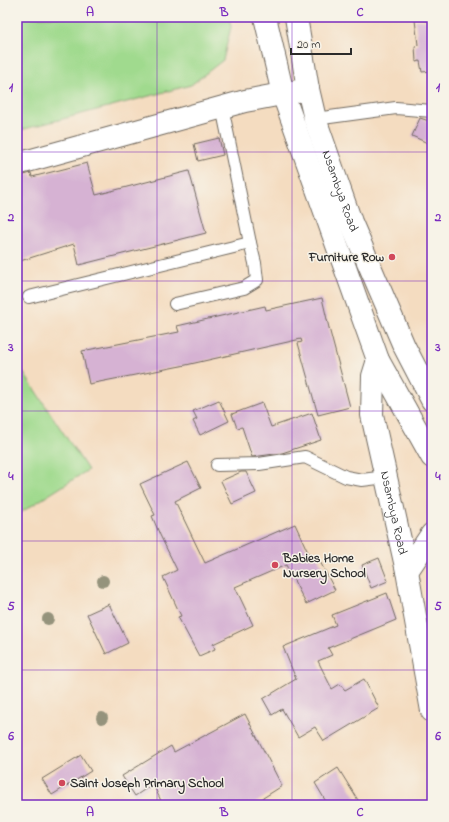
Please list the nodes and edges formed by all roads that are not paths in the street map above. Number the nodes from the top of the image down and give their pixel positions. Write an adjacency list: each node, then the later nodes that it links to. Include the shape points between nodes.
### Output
1 (266, 17): 4 (main road)
2 (296, 17): 3 (main road, Nsambya Road)
3 (308, 89): 4 (main road); 7 (main road, Nsambya Road)
4 (283, 94): 5 (main road); 12 (main road)
5 (222, 107): 8 (main road); 9 (lane)
6 (432, 111): 7 (lane, via 396,108)
7 (315, 119): 13 (main road, Nsambya Road, via 351,222 404,346)
8 (17, 164)
9 (250, 243): 10 (lane); 11 (lane, via 257,280 244,288)
10 (29, 297)
11 (175, 304)
12 (378, 360): 14 (main road); 16 (main road, Nsambya Road, via 373,376 372,415)
13 (432, 400)
14 (432, 457)
15 (217, 465): 16 (lane, via 260,464 305,457 346,477 362,480)
16 (386, 477): 18 (main road, Nsambya Road)
17 (432, 534): 18 (main road, Nsambya Road)
18 (407, 571): 19 (main road, Nsambya Road)
19 (432, 711)

